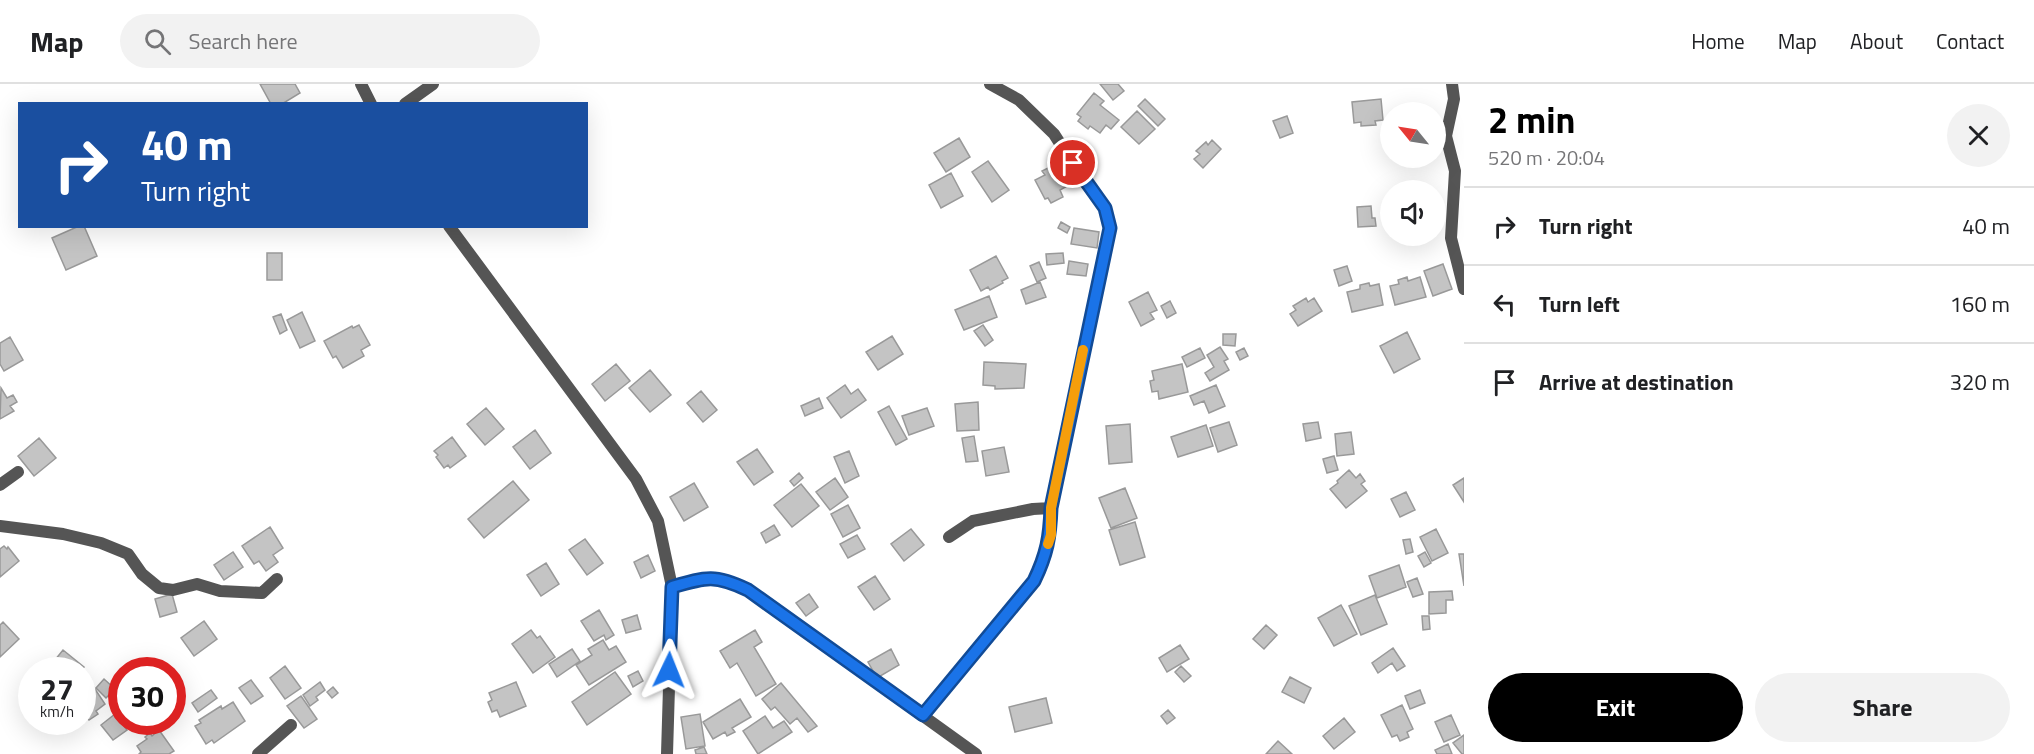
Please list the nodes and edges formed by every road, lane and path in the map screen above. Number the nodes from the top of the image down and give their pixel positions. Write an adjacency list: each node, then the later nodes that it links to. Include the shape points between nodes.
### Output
1 (361, 84): 5 (street)
2 (433, 84): 6 (street)
3 (990, 84): 12 (street, via 1019,100 1054,134 1105,208 1110,228)
4 (1452, 84): 7 (street, via 1454,99 1446,136)
5 (370, 101)
6 (408, 102)
7 (1459, 171): 9 (street, via 1451,238)
8 (450, 228): 16 (street, via 636,479 658,521)
9 (1464, 289)
10 (18, 472): 11 (street)
11 (0, 486)
12 (1051, 508): 14 (street, via 973,521); 17 (street, via 1051,535 1034,581)
13 (0, 526): 15 (street, via 101,543 128,554 142,574 159,588 173,590 197,584 220,591 262,592)
14 (949, 537)
15 (277, 579)
16 (672, 587): 17 (street, via 704,578 727,580 748,590); 20 (street)
17 (923, 715): 21 (street)
18 (291, 725): 19 (street)
19 (258, 754)
20 (667, 754)
21 (976, 754)

